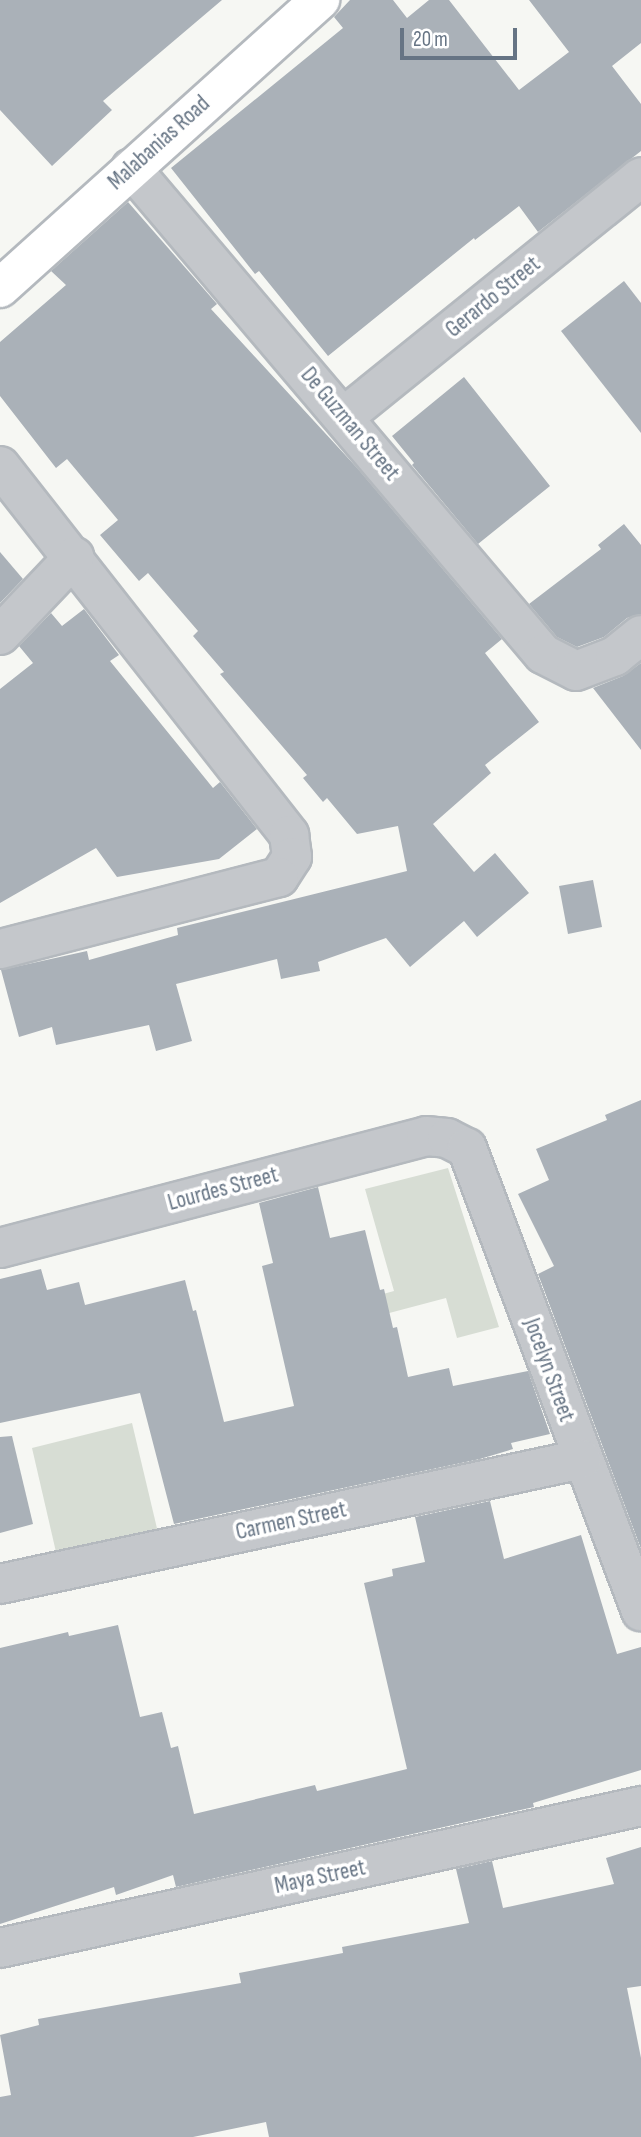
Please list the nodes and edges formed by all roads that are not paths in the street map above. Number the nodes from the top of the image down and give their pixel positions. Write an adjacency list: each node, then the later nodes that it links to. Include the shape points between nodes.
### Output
1 (320, 0): 2 (main road, Malabanias Road)
2 (131, 168): 4 (main road, Malabanias Road); 5 (street, De Guzman Street)
3 (641, 177): 5 (street, Gerardo Street)
4 (0, 288)
5 (345, 416): 9 (street, De Guzman Street, via 543,654 576,671 615,656)
6 (0, 466): 7 (street)
7 (74, 557): 8 (street); 10 (street, via 289,835 292,857 279,877)
8 (0, 635)
9 (641, 635)
10 (0, 949)
11 (447, 1138): 12 (street, Lourdes Street, via 426,1136); 13 (street, Jocelyn Street, via 467,1148)
12 (0, 1248)
13 (582, 1459): 14 (street, Carmen Street); 15 (street, Jocelyn Street)
14 (0, 1584)
15 (641, 1611)
16 (641, 1806): 17 (street, Maya Street)
17 (0, 1948)

